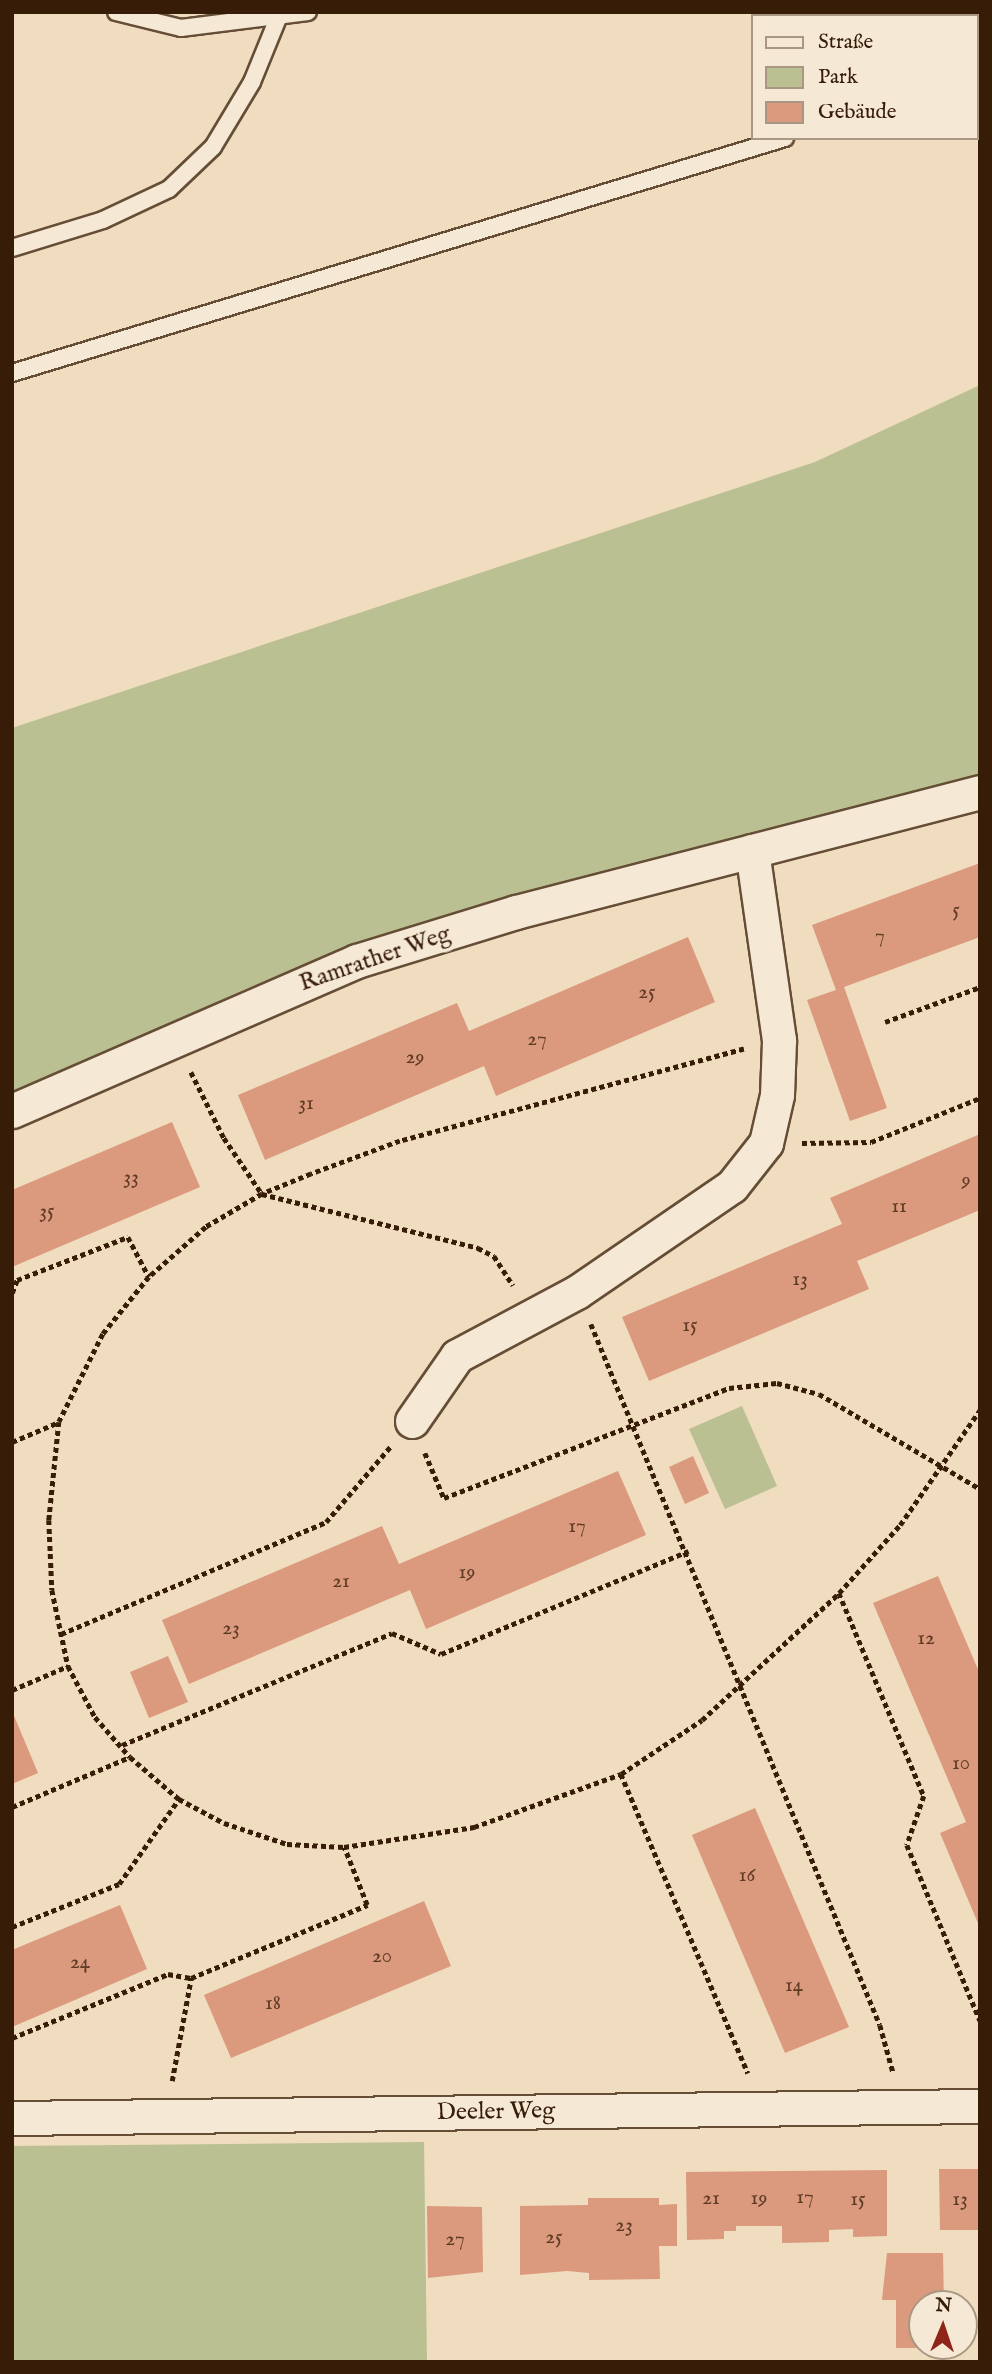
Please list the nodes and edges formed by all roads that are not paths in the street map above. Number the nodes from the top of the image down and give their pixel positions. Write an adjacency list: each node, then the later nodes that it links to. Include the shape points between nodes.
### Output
1 (116, 12): 3 (lane, via 181,27)
2 (308, 12): 3 (lane)
3 (279, 16): 5 (lane, via 252,82 213,147 169,189 103,220)
4 (778, 140): 6 (lane)
5 (12, 248)
6 (12, 373)
7 (980, 792): 8 (street, Ramrather Weg)
8 (752, 851): 9 (street, Ramrather Weg, via 357,961); 10 (street, via 779,1040 777,1095 766,1143 733,1186 577,1292 457,1356)
9 (12, 1111)
10 (412, 1421)
11 (980, 2106): 12 (street, Deeler Weg)
12 (12, 2118)

